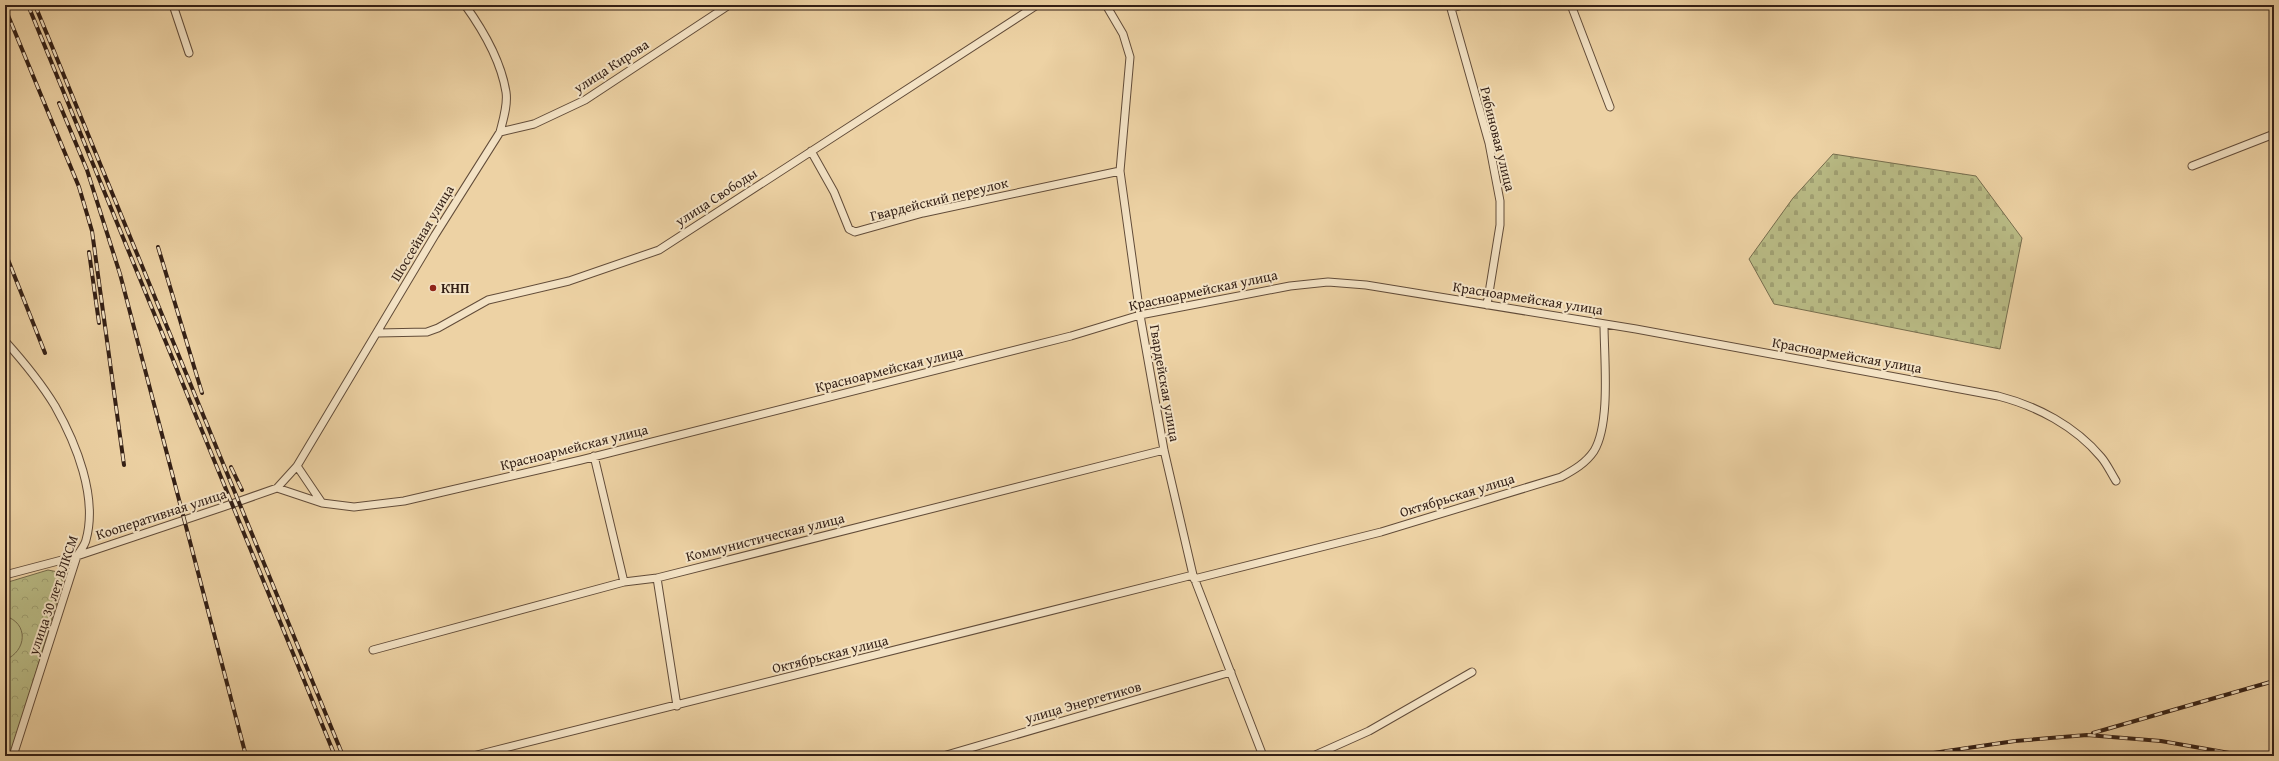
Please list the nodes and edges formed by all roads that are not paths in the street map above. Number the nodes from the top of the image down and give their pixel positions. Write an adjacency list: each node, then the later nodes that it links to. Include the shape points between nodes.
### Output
1 (173, 5): 9 (street)
2 (465, 5): 11 (street, Шоссейная улица, via 479,25 501,70 506,93)
3 (729, 5): 11 (street, улица Кирова, via 585,100 534,124)
4 (1037, 5): 13 (street, улица Свободы)
5 (1106, 5): 15 (street, Гвардейская улица, via 1123,34 1130,57)
6 (1463, 5): 8 (street)
7 (1571, 5): 10 (street)
8 (1451, 7): 16 (street, Рябиновая улица, via 1489,143 1500,201 1499,232)
9 (190, 53)
10 (1610, 107)
11 (500, 132): 19 (street, Шоссейная улица, via 435,235)
12 (2274, 134): 14 (street)
13 (811, 151): 15 (street, Гвардейский переулок, via 834,192 849,229 855,232 923,213); 19 (street, улица Свободы, via 659,250 569,281 488,300 427,332)
14 (2192, 166)
15 (1120, 171): 17 (street, Гвардейская улица)
16 (1487, 304): 17 (street, Красноармейская улица, via 1366,285 1328,282 1290,286); 18 (street, Красноармейская улица)
17 (1140, 315): 21 (street, Гвардейская улица); 22 (street, Красноармейская улица, via 1071,336)
18 (1604, 324): 24 (street, Красноармейская улица, via 1965,389 2016,401 2039,410 2076,433 2103,458); 29 (street, Октябрьская улица, via 1604,420 1594,450 1574,470 1561,478 1381,532)
19 (378, 333): 23 (street, Шоссейная улица, via 341,389)
20 (5, 341): 27 (street, улица 30 лет ВЛКСМ, via 54,405 81,469 88,496 90,521 86,542)
21 (1164, 450): 29 (street, Гвардейская улица); 30 (street, Коммунистическая улица)
22 (594, 456): 26 (street, Красноармейская улица, via 404,501 354,507); 31 (street)
23 (297, 466): 25 (street, Кооперативная улица); 26 (street)
24 (2116, 481)
25 (277, 488): 26 (street); 27 (street, Кооперативная улица)
26 (322, 503)
27 (77, 556): 28 (street, Кооперативная улица); 36 (street, улица 30 лет ВЛКСМ)
28 (5, 575)
29 (1193, 577): 33 (street, Гвардейская улица); 35 (street, Октябрьская улица)
30 (657, 578): 31 (street, Коммунистическая улица); 35 (street)
31 (624, 582): 32 (street, Коммунистическая улица)
32 (373, 650)
33 (1231, 672): 38 (street, улица Энергетиков); 39 (street, Гвардейская улица)
34 (1472, 672): 40 (street, via 1369,731)
35 (677, 706): 37 (street, Октябрьская улица)
36 (13, 756)
37 (473, 756)
38 (943, 756)
39 (1263, 756)
40 (1313, 756)

